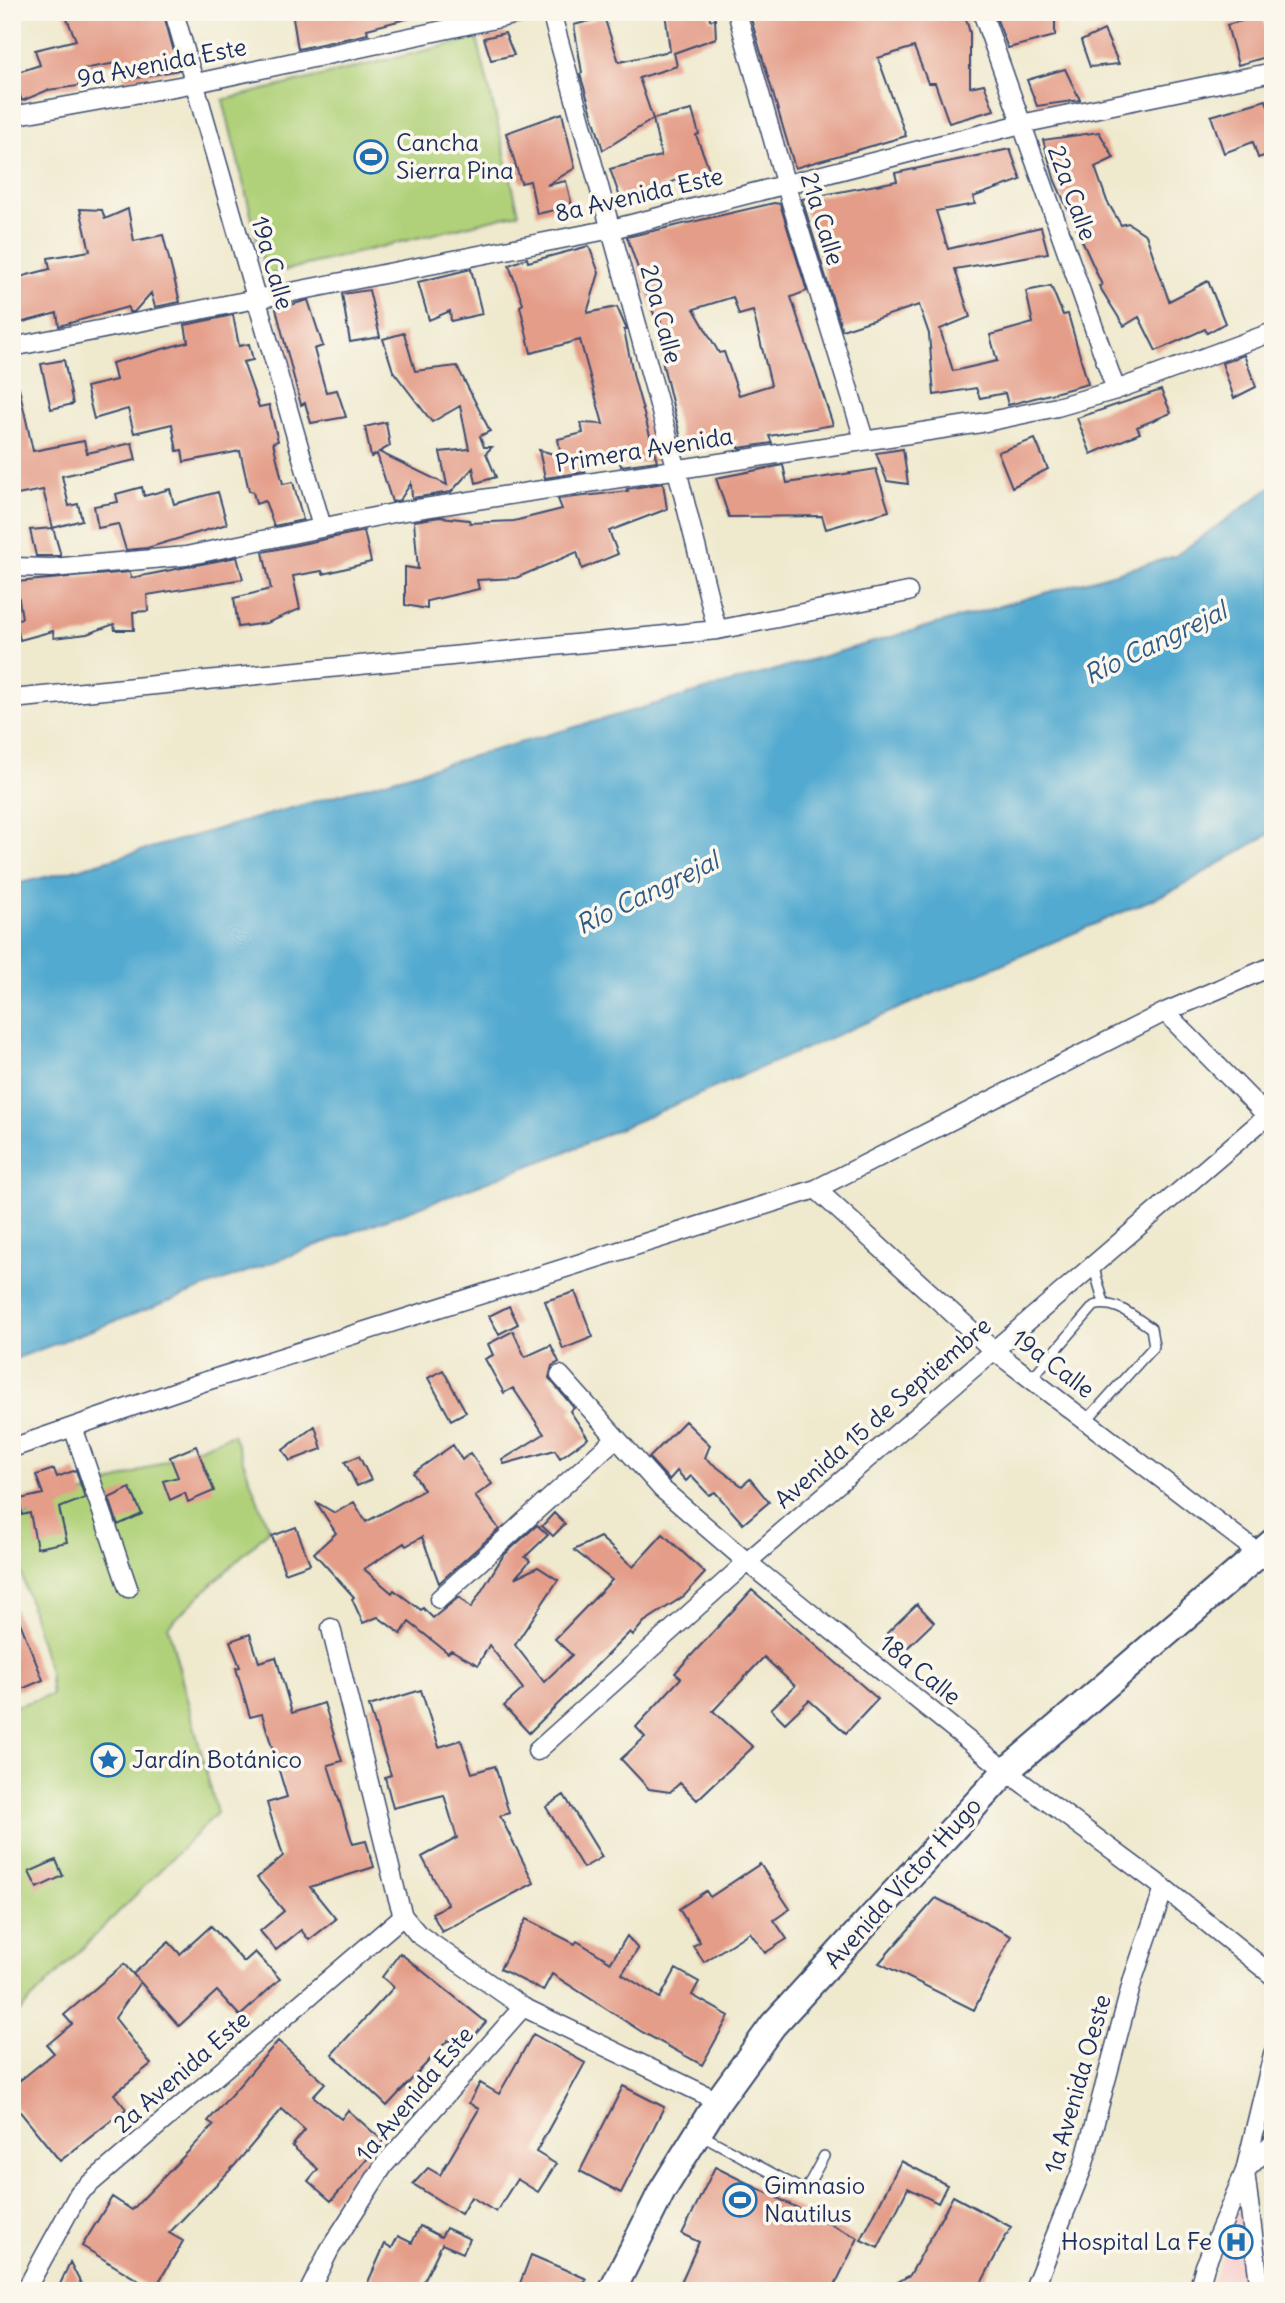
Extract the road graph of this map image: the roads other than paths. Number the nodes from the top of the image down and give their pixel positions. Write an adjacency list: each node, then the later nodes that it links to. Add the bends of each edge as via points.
1 (174, 12): 7 (street, 19a Calle)
2 (527, 12): 7 (street, 9a Avenida Este)
3 (551, 12): 11 (street, 20a Calle)
4 (737, 12): 10 (street, 21a Calle)
5 (982, 12): 9 (street, 22a Calle)
6 (1273, 72): 9 (street, 8a Avenida Este)
7 (196, 83): 8 (street, 9a Avenida Este); 12 (street, 19a Calle)
8 (12, 116)
9 (1021, 124): 10 (street, 8a Avenida Este); 15 (street, 22a Calle)
10 (786, 186): 11 (street, 8a Avenida Este); 16 (street, 21a Calle)
11 (612, 229): 12 (street, 8a Avenida Este); 17 (street, 20a Calle)
12 (256, 298): 14 (street, 8a Avenida Este); 18 (street, 19a Calle)
13 (1273, 332): 15 (street, Primera Avenida)
14 (12, 347)
15 (1116, 390): 16 (street, Primera Avenida, via 981,423)
16 (864, 439): 17 (street, Primera Avenida)
17 (677, 470): 18 (street, Primera Avenida); 21 (street, 20a Calle)
18 (322, 527): 19 (street, Primera Avenida, via 186,556 52,568)
19 (12, 567)
20 (908, 592): 21 (street)
21 (717, 630): 22 (street)
22 (12, 699)
23 (1273, 966): 24 (street)
24 (1165, 1012): 25 (street); 26 (street)
25 (1270, 1120): 27 (street, Avenida 15 de Septiembre)
26 (816, 1189): 29 (street, 19a Calle); 33 (street)
27 (1093, 1265): 28 (lane); 29 (street, Avenida 15 de Septiembre)
28 (1104, 1303): 31 (lane, via 1094,1306); 32 (lane, via 1151,1328 1154,1346)
29 (993, 1350): 31 (street, 19a Calle); 37 (street, Avenida 15 de Septiembre)
30 (559, 1375): 34 (street, 18a Calle)
31 (1031, 1379): 32 (street, 19a Calle)
32 (1086, 1421): 36 (street, 19a Calle)
33 (73, 1427): 35 (street); 38 (street)
34 (617, 1438): 37 (street, 18a Calle, via 662,1489); 39 (street)
35 (12, 1448)
36 (1269, 1553): 42 (street, Avenida Víctor Hugo)
37 (747, 1562): 41 (street, Avenida 15 de Septiembre); 42 (street, 18a Calle)
38 (128, 1588)
39 (439, 1600)
40 (331, 1628): 44 (street)
41 (537, 1751)
42 (1006, 1771): 43 (street, 18a Calle); 48 (street, Avenida Víctor Hugo, via 773,2025)
43 (1164, 1888): 45 (street, 18a Calle); 56 (street, 1a Avenida Oeste, via 1133,1979 1083,2167)
44 (403, 1916): 46 (street, via 418,1934); 53 (street, 2a Avenida Este, via 79,2193)
45 (1273, 1976)
46 (523, 2007): 48 (street); 54 (street, 1a Avenida Este, via 384,2165)
47 (1273, 2054): 52 (street)
48 (718, 2101): 49 (street, Avenida Víctor Hugo)
49 (700, 2134): 51 (lane, via 806,2191); 55 (street, Avenida Víctor Hugo, via 662,2191)
50 (1273, 2143): 52 (street)
51 (824, 2156)
52 (1245, 2171): 57 (street); 58 (street)
53 (25, 2291)
54 (309, 2291)
55 (612, 2291)
56 (1033, 2291)
57 (1198, 2291)
58 (1260, 2291)

